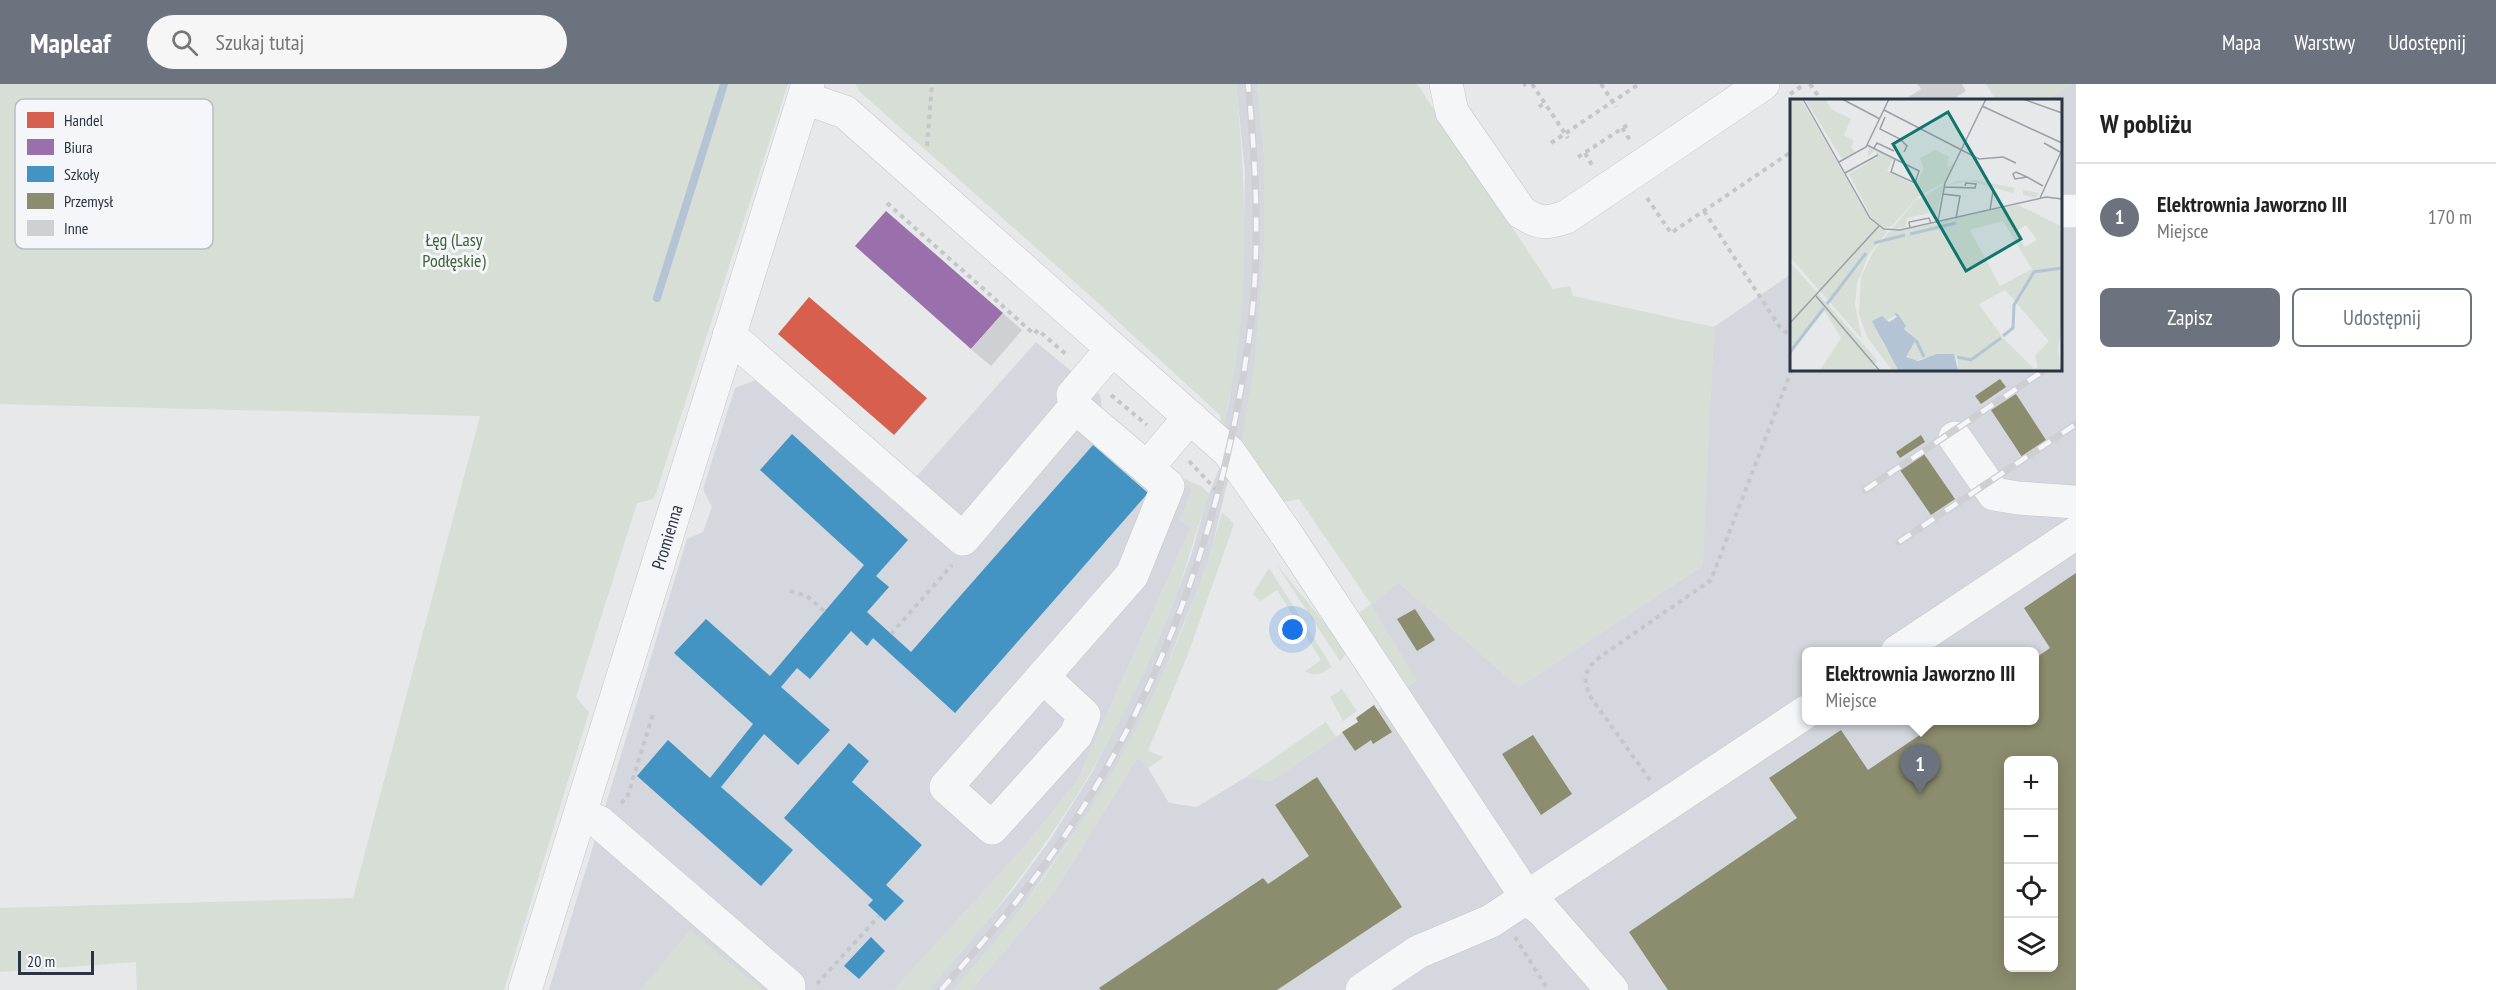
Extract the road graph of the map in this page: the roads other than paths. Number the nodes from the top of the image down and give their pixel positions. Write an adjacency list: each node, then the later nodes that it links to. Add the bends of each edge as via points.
1 (1446, 84): 2 (street, via 1452,112 1521,212 1536,222 1566,217)
2 (1763, 84)
3 (806, 91): 4 (street, Promienna); 5 (street, via 844,112)
4 (729, 335): 6 (street, via 963,539); 15 (street, Promienna)
5 (1112, 349): 6 (street, via 1073,395); 7 (street)
6 (1075, 407): 9 (street)
7 (1190, 417): 9 (street); 16 (street, via 1229,452)
8 (1955, 438): 10 (street, via 1994,494)
9 (1147, 468): 13 (street, via 1168,486 1132,575)
10 (2076, 501)
11 (2076, 533): 12 (street)
12 (1903, 647)
13 (1042, 677)
14 (1802, 715): 16 (street)
15 (580, 815): 17 (street, via 599,822); 18 (street, Promienna)
16 (1527, 898): 19 (street, via 1491,921 1418,952); 20 (street)
17 (800, 988)
18 (525, 990)
19 (1362, 990)
20 (1612, 990)

